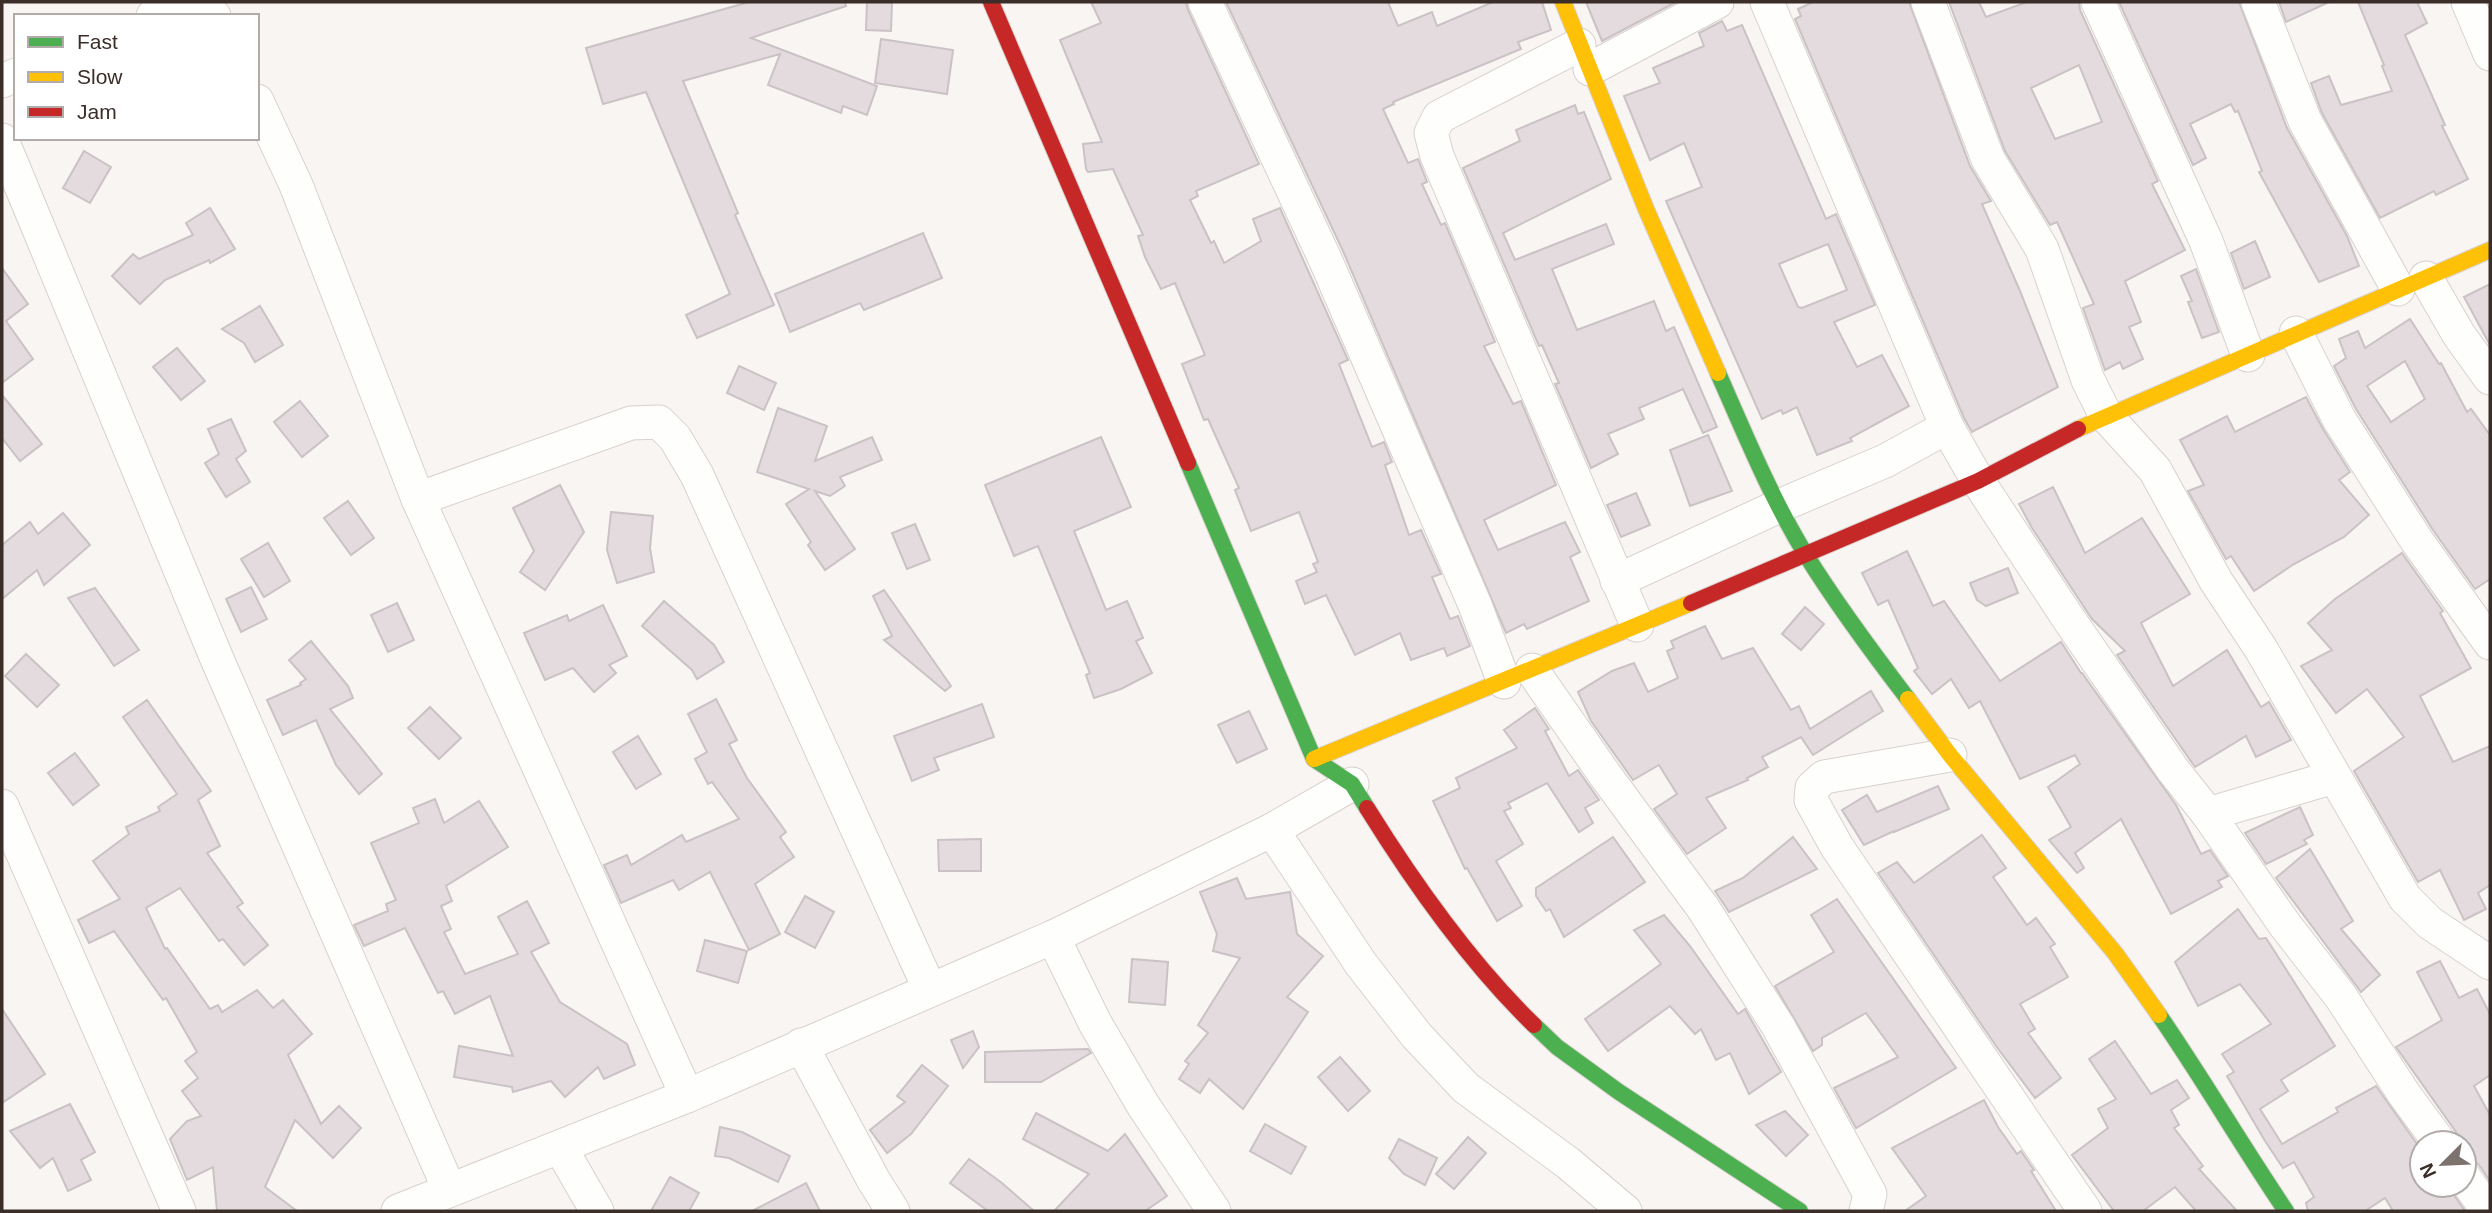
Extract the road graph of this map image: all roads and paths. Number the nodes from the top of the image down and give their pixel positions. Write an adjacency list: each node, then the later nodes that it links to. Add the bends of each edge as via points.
1 (990, 2): 32 (street)
2 (1205, 2): 30 (street, via 1325,259 1475,605)
3 (1563, 2): 13 (street)
4 (1717, 2): 13 (street)
5 (1767, 2): 22 (street)
6 (1928, 2): 21 (street, via 1987,159 2042,249 2088,380)
7 (2098, 2): 19 (street, via 2206,241)
8 (2258, 2): 17 (street, via 2305,121)
9 (2469, 2): 12 (street)
10 (159, 14): 11 (street, via 183,6 206,8)
11 (212, 14)
12 (2490, 54)
13 (1585, 57): 25 (street, via 1646,209); 27 (street, via 1439,117 1432,133 1437,156)
14 (259, 105): 24 (street, via 296,185)
15 (2, 140): 45 (street, via 217,659)
16 (2490, 250): 17 (street)
17 (2412, 284): 18 (street); 20 (street, via 2459,335)
18 (2296, 333): 19 (street); 29 (street, via 2339,419 2417,541)
19 (2248, 355): 21 (street)
20 (2490, 378)
21 (2106, 416): 23 (street); 33 (street, via 2155,470 2216,582 2261,649)
22 (1947, 427): 23 (street); 25 (street, via 1885,461)
23 (1978, 481): 26 (street); 36 (street, via 2068,618)
24 (418, 499): 40 (street, via 631,423 659,422 675,438 697,475); 42 (street)
25 (1779, 506): 26 (street); 27 (street)
26 (1805, 552): 28 (street); 31 (street, via 1845,615)
27 (1617, 582): 28 (street)
28 (1637, 625): 30 (street)
29 (2490, 643)
30 (1518, 676): 32 (street); 46 (street, via 1703,908 1778,1026)
31 (1950, 755): 54 (street, via 1824,777 1812,788 1811,800 1837,847); 55 (street, via 2115,953 2200,1074)
32 (1314, 759): 34 (street)
33 (2334, 777): 36 (street); 39 (street, via 2405,898 2430,923)
34 (1352, 784): 37 (street); 53 (street, via 1395,853 1454,932 1507,999 1557,1047)
35 (2, 806): 47 (street)
36 (2208, 814): 43 (street)
37 (1272, 830): 38 (street); 52 (street, via 1361,964 1417,1036 1466,1088)
38 (1053, 937): 40 (street); 51 (street, via 1136,1093)
39 (2490, 963)
40 (930, 990): 41 (street)
41 (801, 1045): 42 (street); 50 (street)
42 (687, 1096): 44 (street)
43 (2430, 1129)
44 (560, 1147): 45 (street); 49 (street)
45 (449, 1189): 48 (street)
46 (1875, 1205)
47 (179, 1211)
48 (398, 1211)
49 (597, 1211)
50 (893, 1211)
51 (1214, 1211)
52 (1625, 1211)
53 (1800, 1211)
54 (2085, 1211)
55 (2286, 1211)

